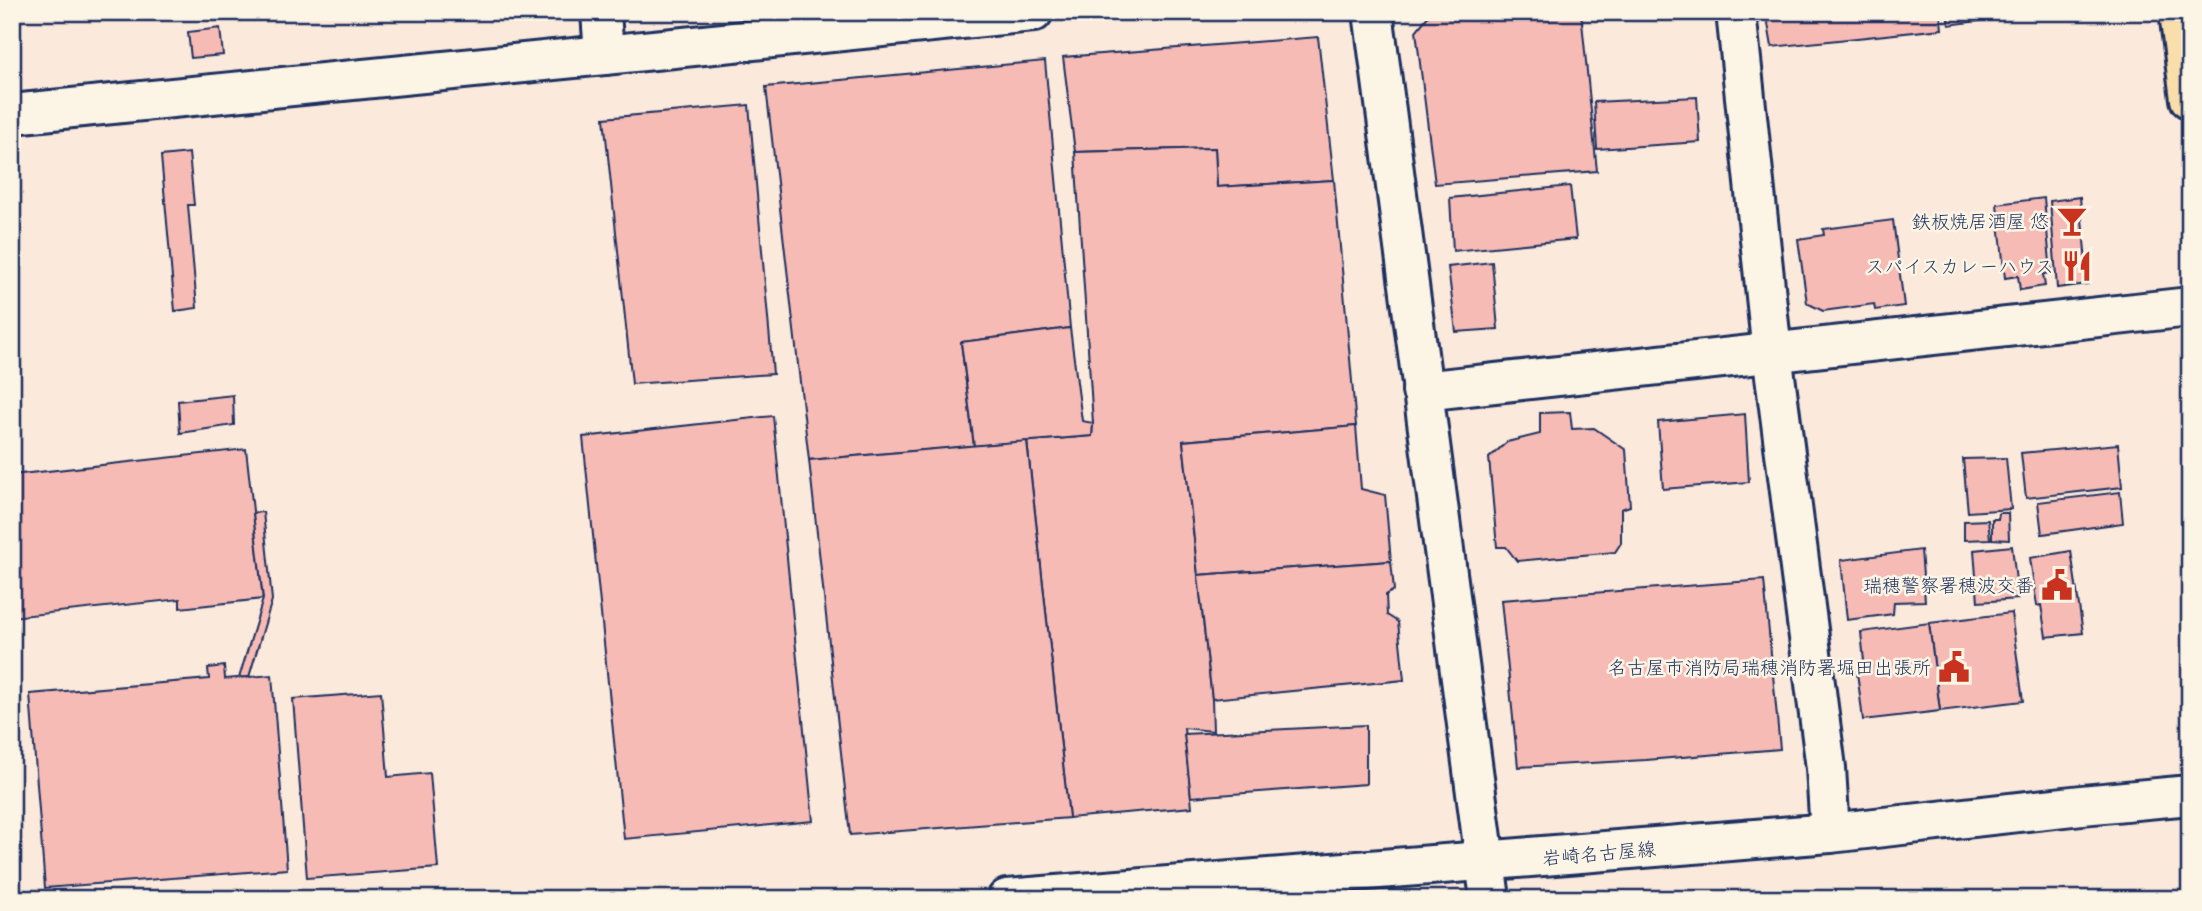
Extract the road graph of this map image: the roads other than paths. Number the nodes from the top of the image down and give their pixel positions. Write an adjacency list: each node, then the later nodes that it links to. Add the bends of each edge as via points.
1 (601, 12): 6 (street)
2 (1033, 12): 6 (street)
3 (1373, 12): 11 (street)
4 (1736, 12): 10 (street)
5 (2179, 12): 7 (main road)
6 (604, 55): 8 (street)
7 (2190, 99)
8 (12, 114)
9 (2190, 307): 10 (street)
10 (1772, 353): 11 (street); 13 (street, via 1826,768)
11 (1422, 391): 14 (street)
12 (2190, 795): 13 (street, 岩崎名古屋線)
13 (1830, 833): 14 (street, 岩崎名古屋線)
14 (1487, 881): 15 (street, 岩崎名古屋線)
15 (1007, 899)

